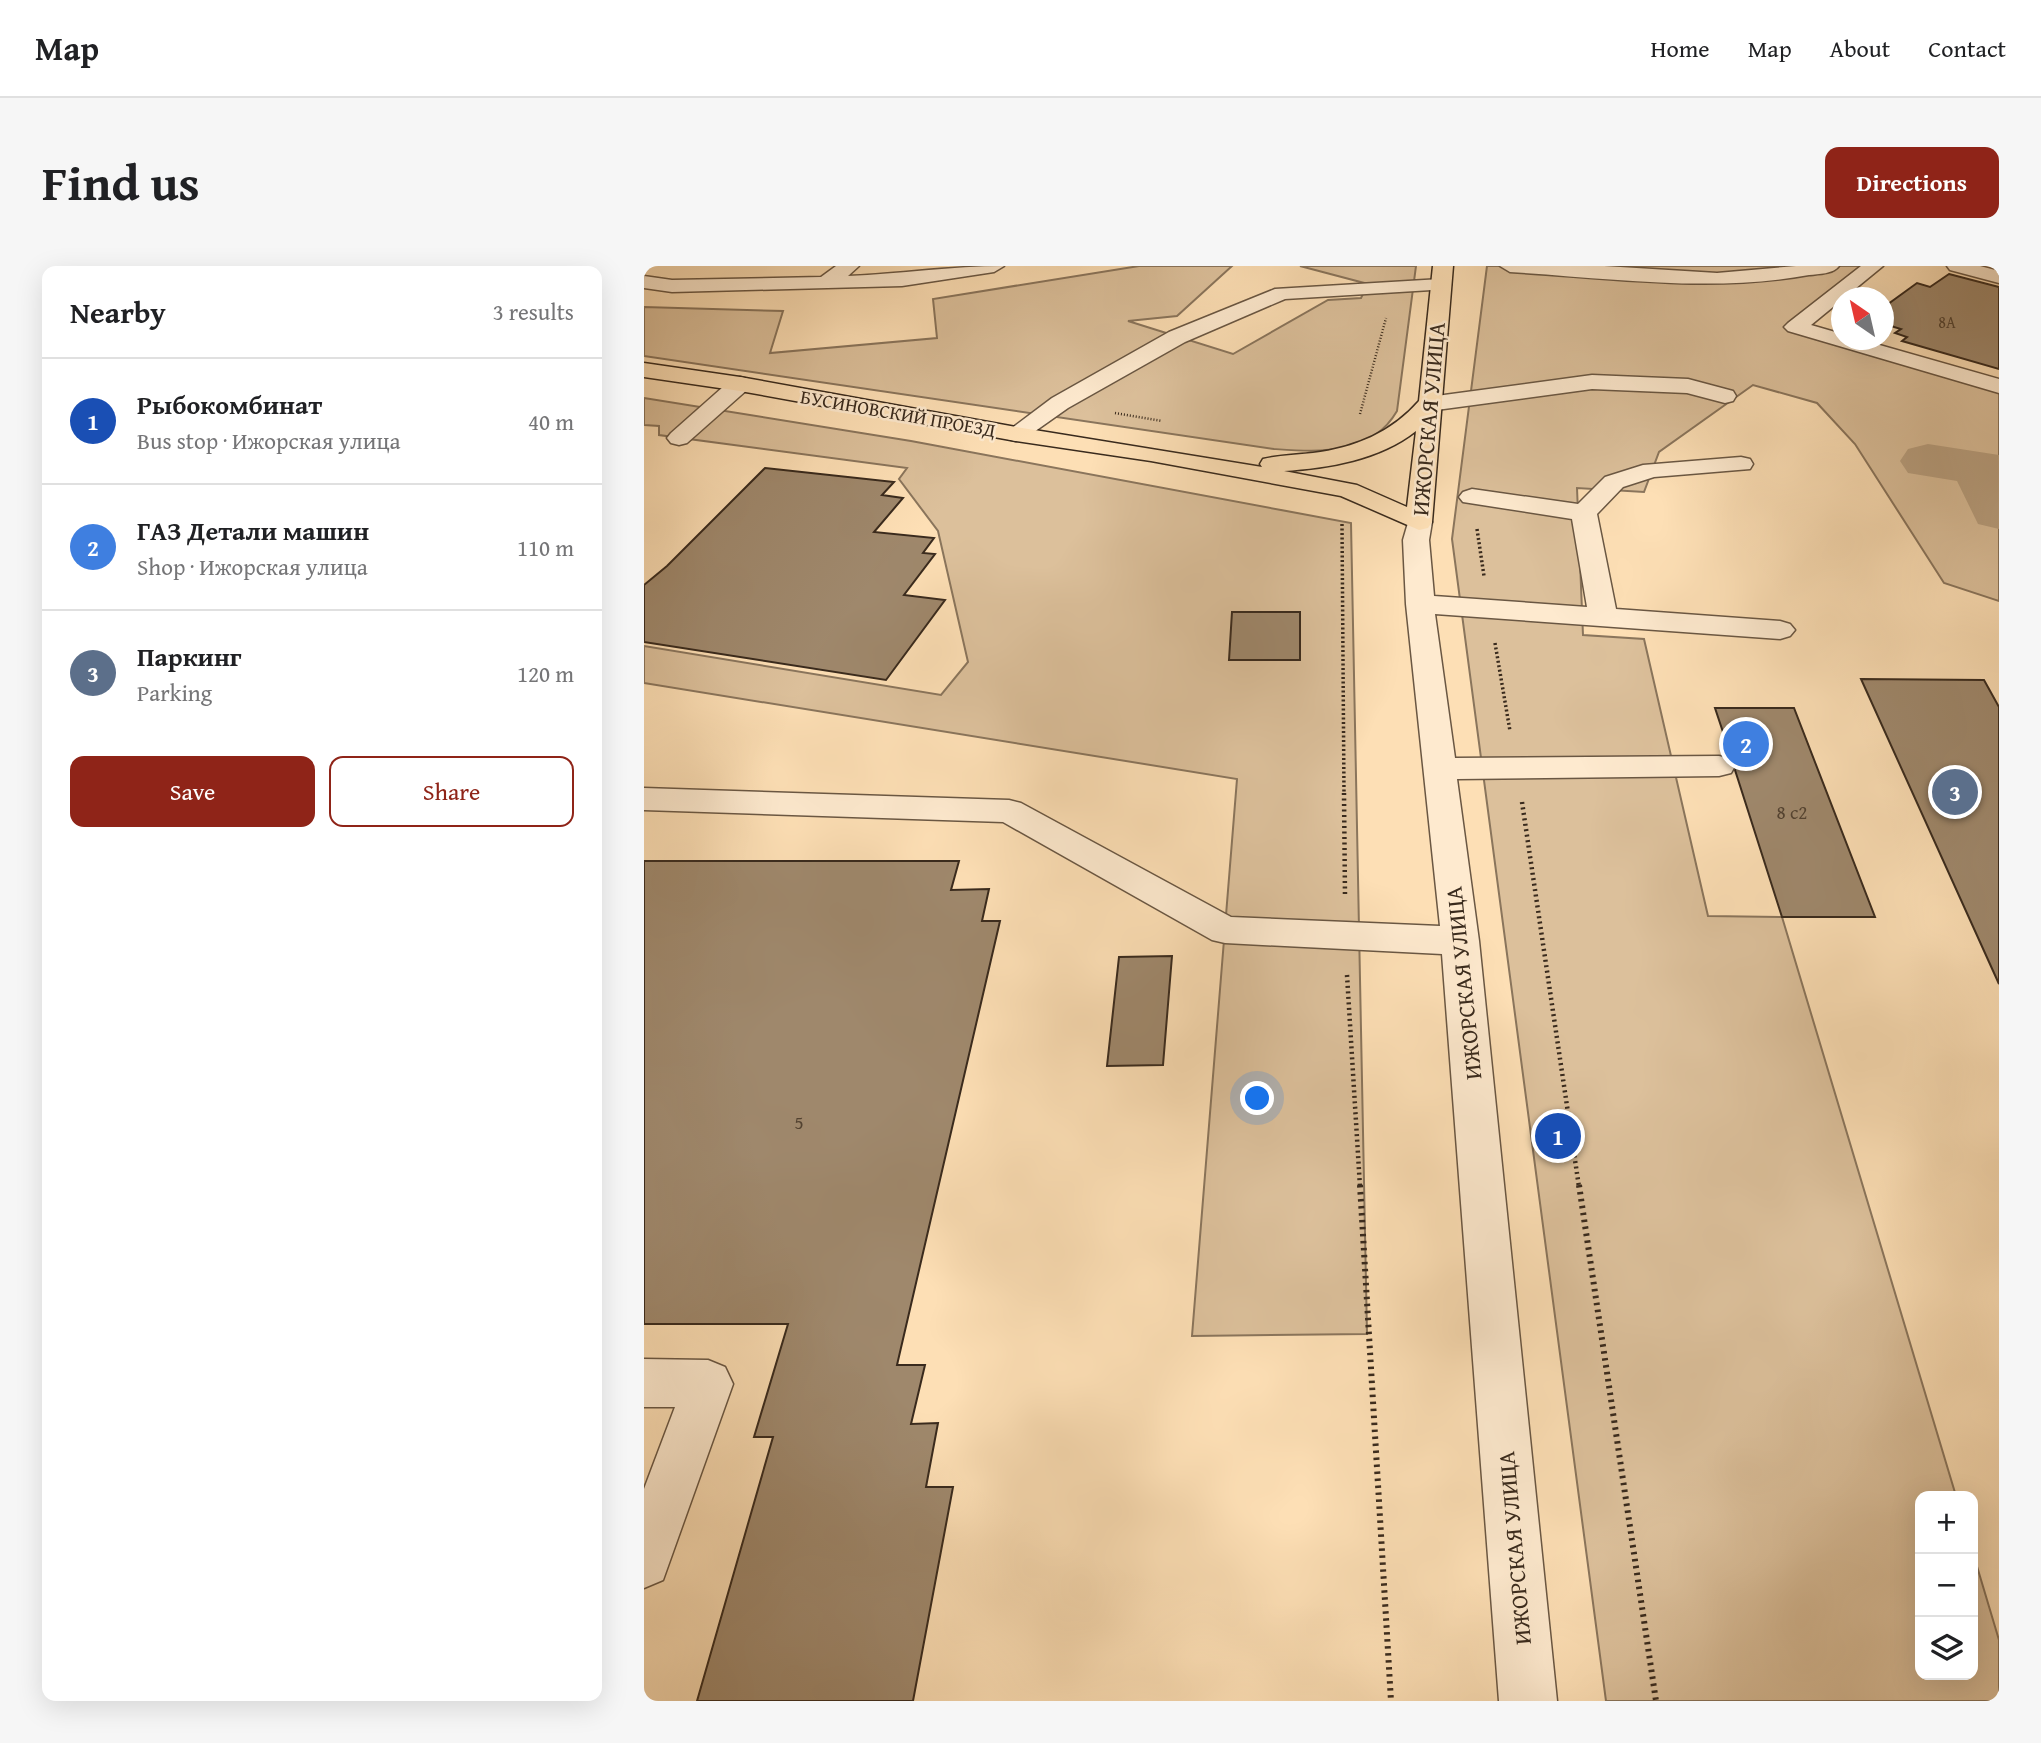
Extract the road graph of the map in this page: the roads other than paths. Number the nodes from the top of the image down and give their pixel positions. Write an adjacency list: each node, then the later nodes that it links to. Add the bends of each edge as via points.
1 (849, 266): 10 (street)
2 (994, 266): 10 (street, via 902,280)
3 (1510, 266): 4 (street, via 1717,279)
4 (1829, 266)
5 (1873, 266): 13 (street, via 1795,327)
6 (1957, 266): 8 (street)
7 (1442, 275): 15 (main road, ИЖОРСКАЯ УЛИЦА); 16 (street, via 1282,293 1177,337 1060,403)
8 (1999, 277)
9 (644, 282): 10 (street, via 672,286)
10 (826, 283)
11 (644, 370): 12 (main road, БУСИНОВСКИЙ ПРОЕЗД)
12 (740, 384): 16 (main road, БУСИНОВСКИЙ ПРОЕЗД); 17 (street)
13 (1999, 386)
14 (1725, 396): 15 (street, via 1688,386 1592,382)
15 (1429, 404): 18 (main road, via 1409,425 1381,442 1311,461 1263,464); 22 (main road, ИЖОРСКАЯ УЛИЦА)
16 (1016, 434): 18 (main road, БУСИНОВСКИЙ ПРОЕЗД)
17 (679, 438)
18 (1151, 454): 22 (main road, via 1348,490)
19 (1741, 464): 21 (street, via 1652,470 1614,482)
20 (1472, 497): 21 (street)
21 (1584, 513): 24 (street)
22 (1419, 522): 23 (street, ИЖОРСКАЯ УЛИЦА)
23 (1420, 604): 24 (street); 27 (street, ИЖОРСКАЯ УЛИЦА)
24 (1603, 619): 25 (street)
25 (1780, 630)
26 (1719, 766): 27 (street)
27 (1440, 769): 29 (street, ИЖОРСКАЯ УЛИЦА)
28 (644, 799): 29 (street, via 1009,811 1225,930)
29 (1460, 941): 32 (street, ИЖОРСКАЯ УЛИЦА)
30 (644, 1383): 31 (street, via 708,1384)
31 (644, 1560)
32 (1528, 1701)

